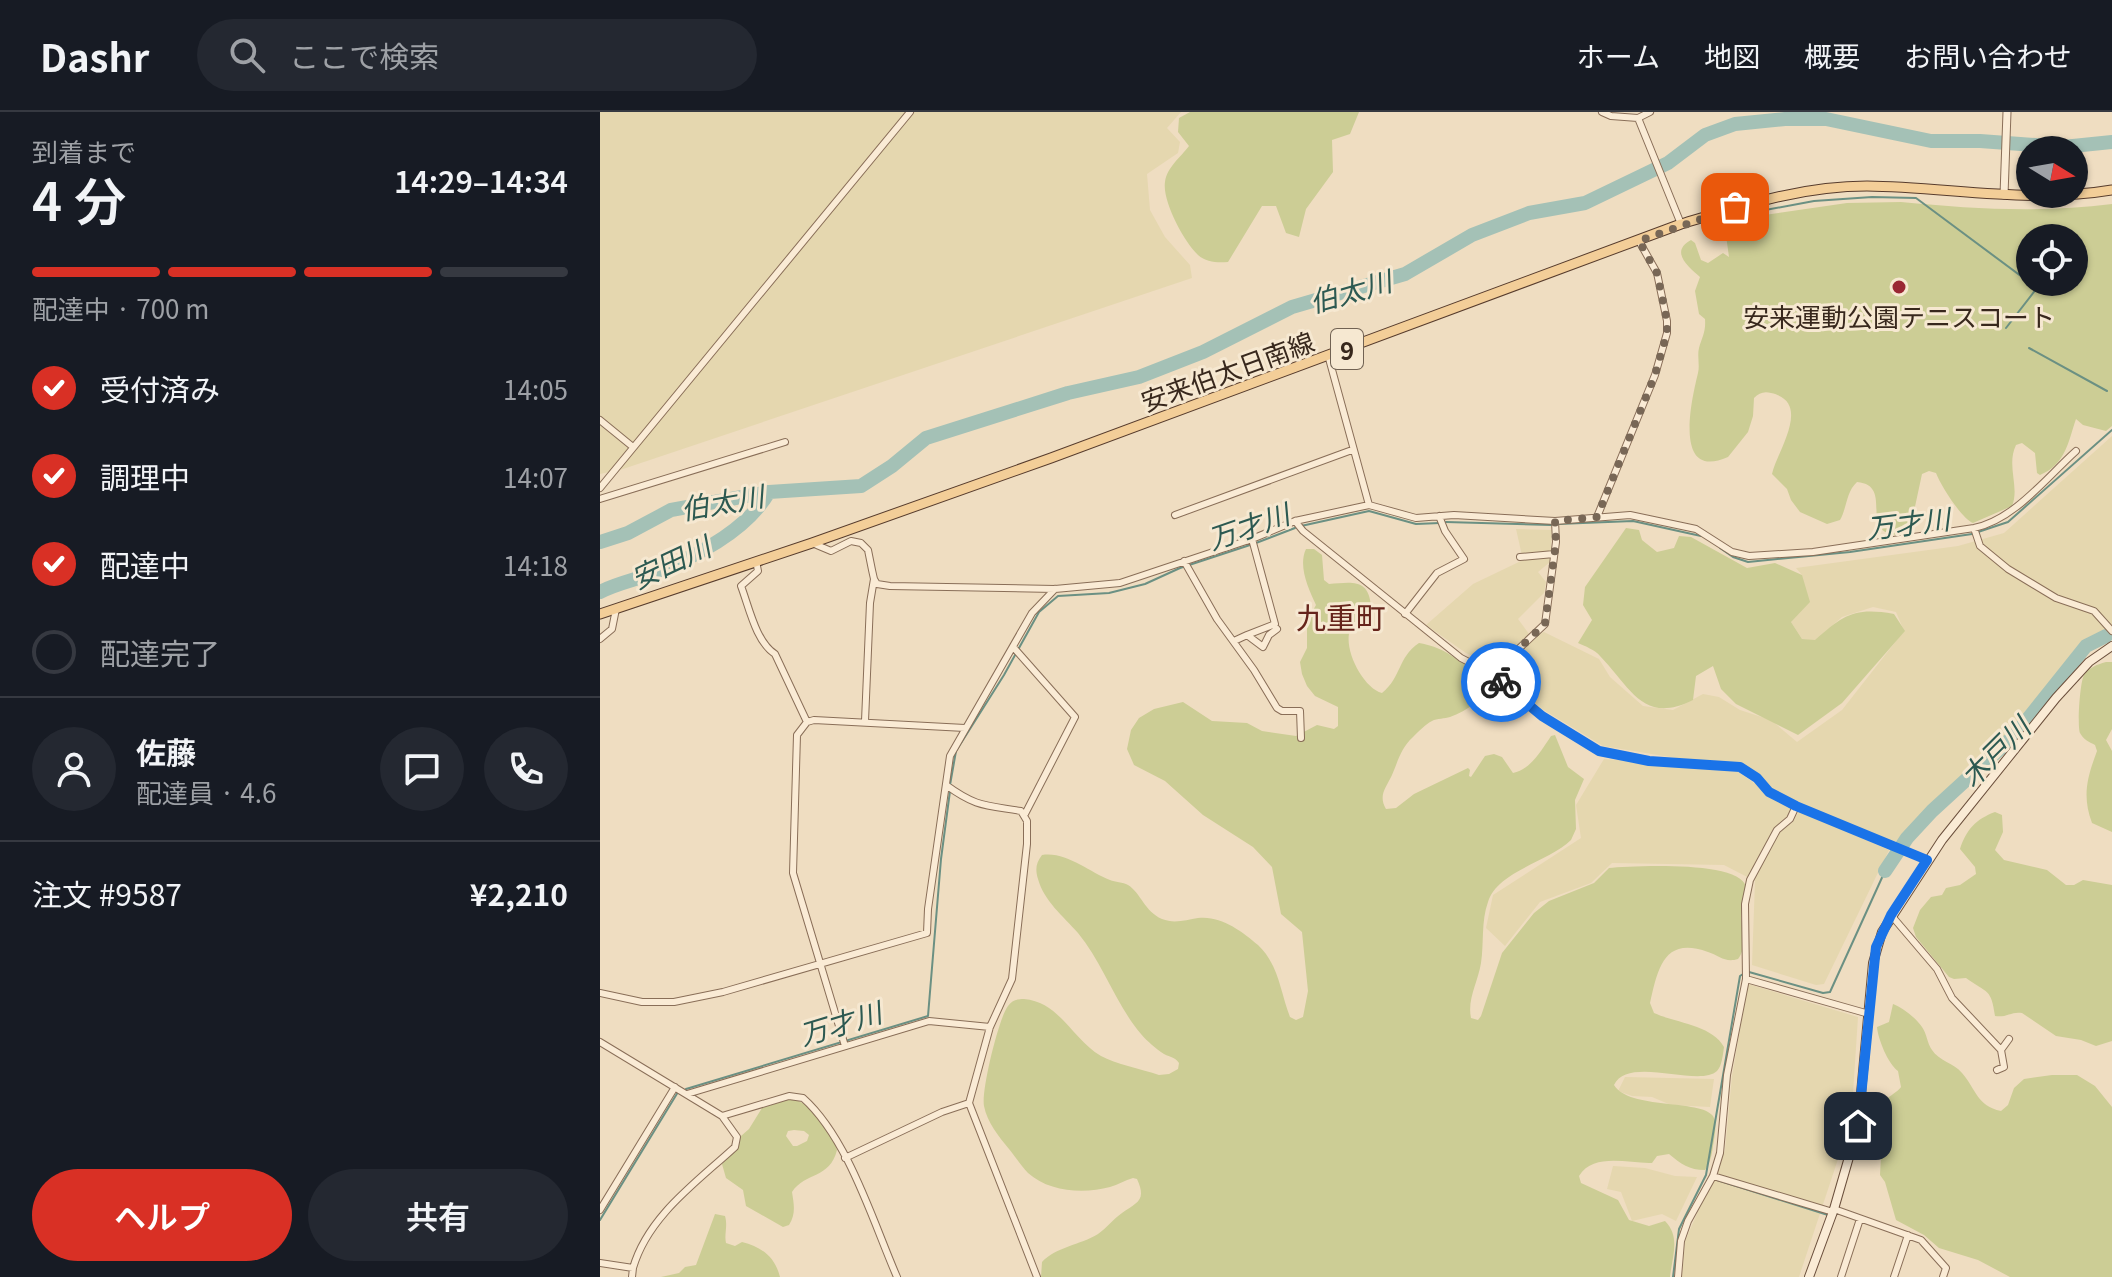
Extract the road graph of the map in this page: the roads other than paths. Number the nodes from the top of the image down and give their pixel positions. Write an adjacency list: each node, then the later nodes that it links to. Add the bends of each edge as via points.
1 (910, 112): 13 (street)
2 (1602, 112): 5 (street)
3 (1650, 112): 5 (street)
4 (2007, 112): 7 (street)
5 (1639, 120): 8 (street)
6 (2112, 190): 7 (main road, 安来伯太日南線 / 9)
7 (2004, 195): 8 (main road, 安来伯太日南線 / 9, via 1837,187 1776,196)
8 (1681, 224): 9 (main road, 安来伯太日南線 / 9)
9 (1639, 241): 10 (main road, 安来伯太日南線 / 9); 22 (street, via 1657,273 1667,333)
10 (1328, 355): 14 (street); 27 (main road, 安来伯太日南線 / 9)
11 (600, 420): 13 (street)
12 (785, 442): 19 (street)
13 (633, 447): 17 (street)
14 (1352, 450): 20 (street); 21 (street)
15 (2076, 451): 26 (street, via 2002,519)
16 (600, 479): 17 (street)
17 (609, 479): 18 (street)
18 (600, 488)
19 (600, 499)
20 (1369, 505): 23 (street); 25 (street)
21 (1175, 515)
22 (1597, 517): 24 (street); 26 (street, via 1630,515 1696,529 1732,552 1749,556)
23 (1441, 521): 24 (street); 37 (street, via 1464,559 1437,573)
24 (1555, 521): 29 (street)
25 (1297, 525): 28 (street); 37 (street)
26 (1974, 528): 39 (street, via 1980,546 2008,569 2056,598 2094,611)
27 (812, 543): 31 (main road, 安来伯太日南線 / 9); 33 (street, via 831,551 851,541 861,543 868,550)
28 (1254, 543): 32 (street); 40 (street, via 1275,624)
29 (1554, 554): 30 (street); 47 (street, via 1545,624)
30 (1520, 557)
31 (756, 561): 35 (main road, 安来伯太日南線 / 9); 49 (street, via 758,571 741,586)
32 (1186, 564): 34 (street, via 1120,583); 42 (street)
33 (874, 579): 34 (street, via 890,586); 48 (street)
34 (1055, 589): 44 (street, via 1032,613)
35 (616, 608): 36 (main road, 安来伯太日南線 / 9); 41 (street, via 612,629)
36 (600, 614)
37 (1405, 614): 47 (street, via 1461,658)
38 (1277, 629): 40 (street, via 1263,647)
39 (2112, 631)
40 (1247, 635): 42 (street)
41 (600, 639)
42 (1234, 641): 51 (street, via 1277,708 1300,711)
43 (2112, 646): 45 (main road)
44 (1016, 650): 50 (street); 54 (street, via 1075,717)
45 (2102, 652): 46 (street); 55 (main road, via 2056,698)
46 (2112, 658)
47 (1492, 674): 53 (street, via 1542,716 1599,751 1649,761 1740,767)
48 (865, 721): 49 (street); 50 (street)
49 (807, 722): 57 (street, via 795,741 793,873)
50 (965, 728): 52 (street, via 950,756)
51 (1301, 738)
52 (949, 788): 54 (street, via 976,804); 57 (street, via 927,933)
53 (1796, 806): 55 (street); 58 (street, via 1750,880 1745,904)
54 (1025, 814): 61 (street, via 1027,844 1012,979)
55 (1927, 860): 56 (main road)
56 (1891, 915): 60 (main road, via 1876,947); 65 (street, via 1937,969 1952,998)
57 (820, 964): 59 (street, via 674,1002); 64 (street)
58 (1746, 979): 60 (street); 72 (street)
59 (600, 993)
60 (1869, 1014): 74 (main road, via 1858,1126)
61 (990, 1027): 64 (street, via 929,1021); 69 (street)
62 (2009, 1039): 65 (street)
63 (600, 1042): 67 (street)
64 (844, 1042): 68 (street)
65 (2001, 1050): 66 (street, via 2001,1069)
66 (2013, 1066)
67 (675, 1087): 68 (street); 73 (street)
68 (687, 1094): 70 (street)
69 (969, 1103): 71 (street); 82 (street)
70 (722, 1116): 71 (street, via 800,1096 827,1125); 78 (street, via 737,1137 735,1147 648,1233)
71 (845, 1158): 81 (street)
72 (1713, 1176): 74 (street); 83 (street, via 1681,1241)
73 (600, 1210)
74 (1833, 1211): 75 (street); 84 (main road)
75 (1860, 1219): 76 (street); 79 (street)
76 (1908, 1235): 85 (street); 86 (street, via 1921,1240 1946,1268)
77 (600, 1263): 78 (street)
78 (633, 1268): 80 (street)
79 (1843, 1276)
80 (632, 1277)
81 (897, 1277)
82 (1037, 1277)
83 (1678, 1277)
84 (1809, 1277)
85 (1894, 1277)
86 (1943, 1277)

